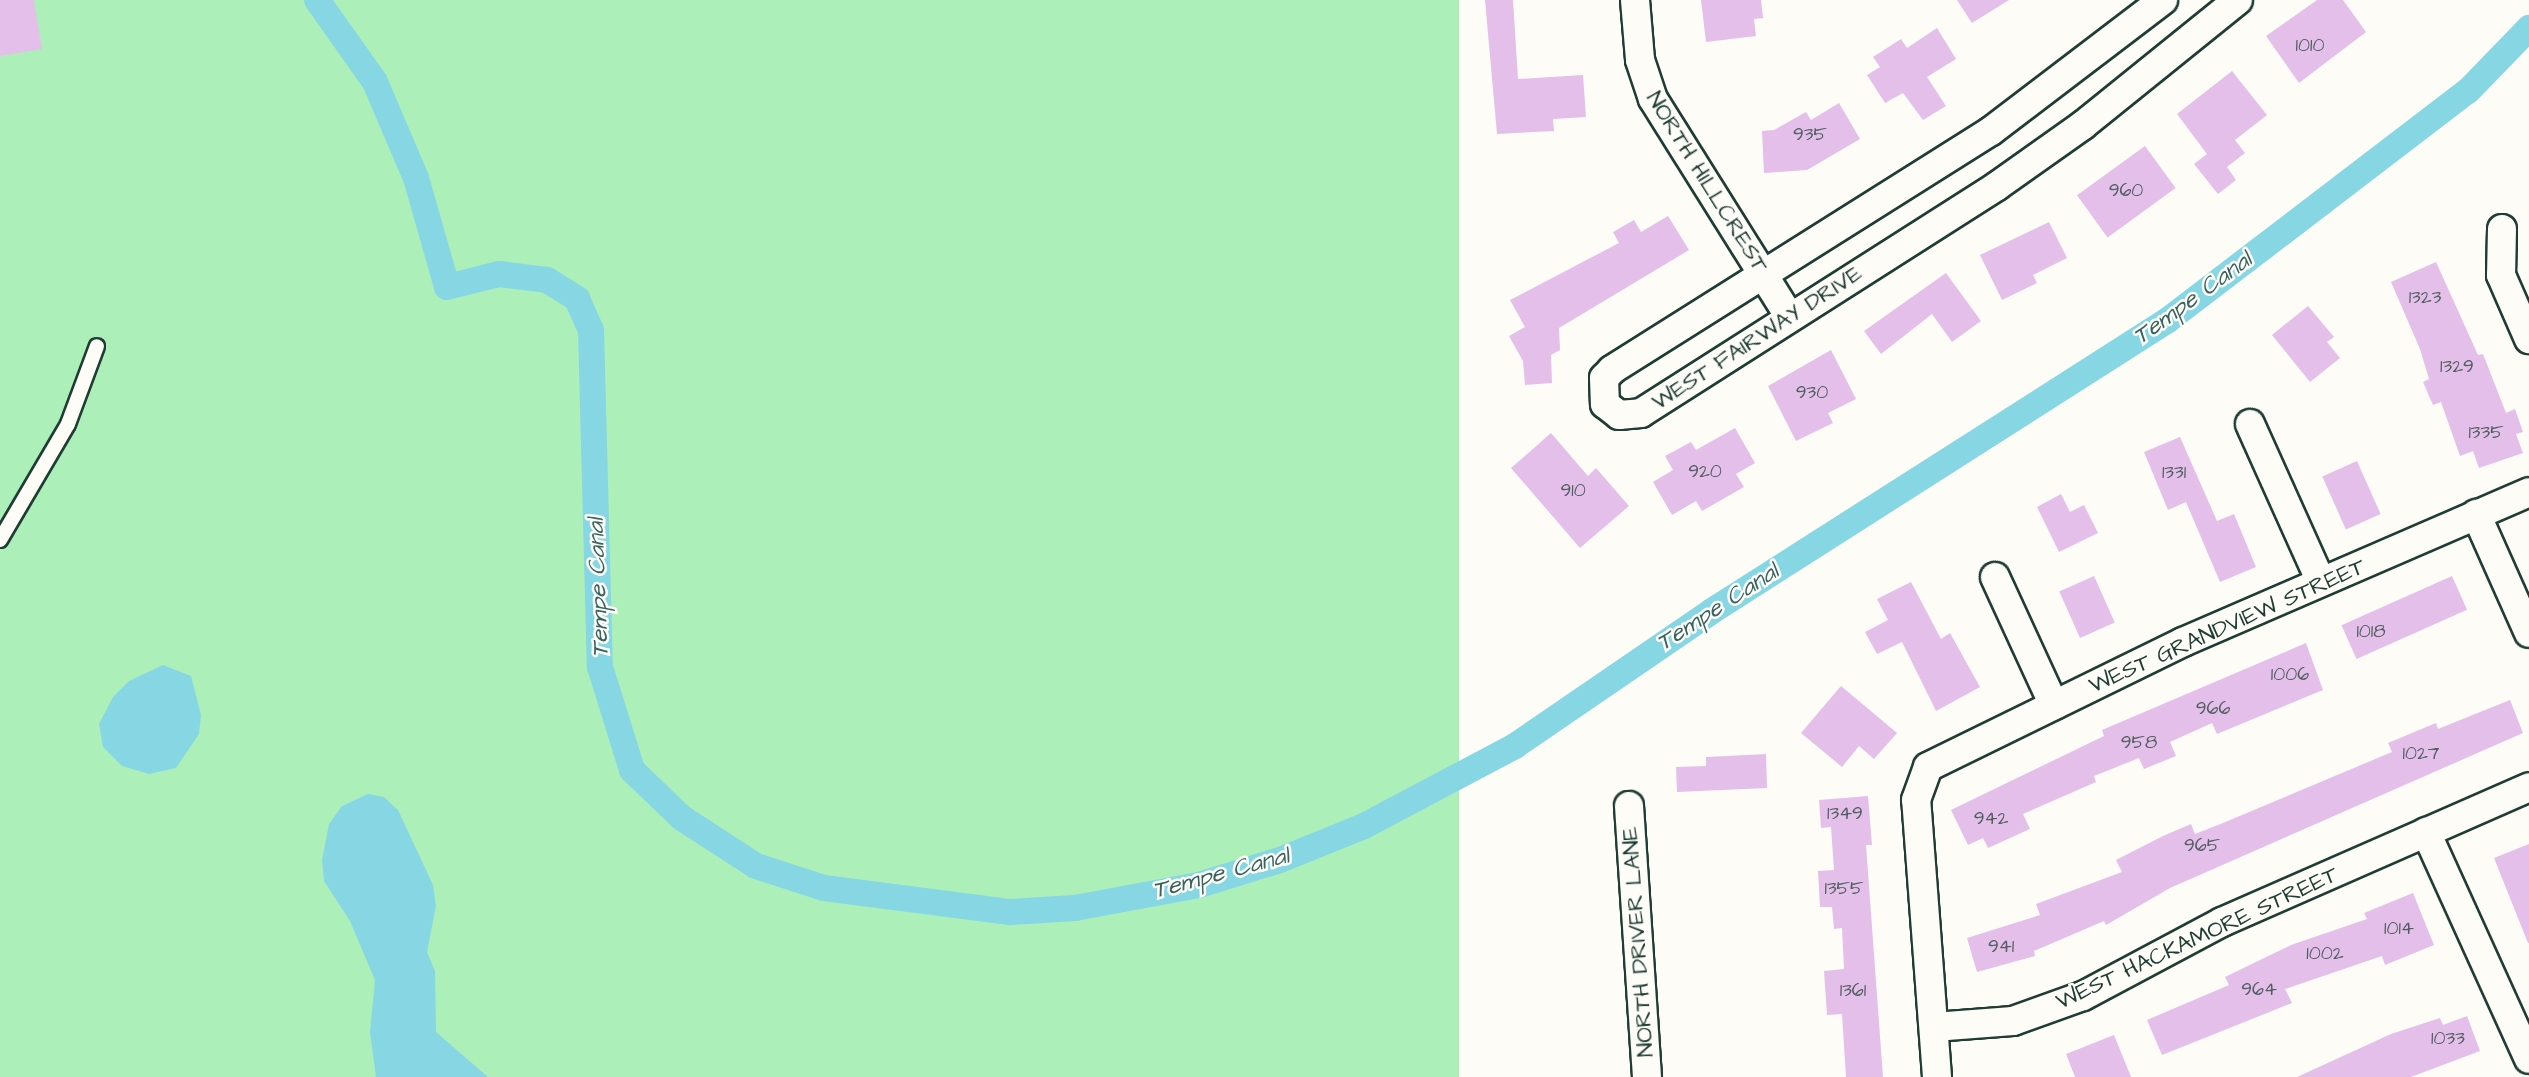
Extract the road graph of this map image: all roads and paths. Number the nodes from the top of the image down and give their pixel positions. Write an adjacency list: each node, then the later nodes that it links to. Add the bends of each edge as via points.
1 (1635, 0): 5 (street, NORTH HILLCREST, via 1640,60 1653,99)
2 (2163, 0): 5 (street, WEST FAIRWAY DRIVE, via 1991,131)
3 (2238, 0): 6 (street, WEST FAIRWAY DRIVE, via 2043,156)
4 (2502, 229): 7 (street, via 2501,275)
5 (1765, 277): 6 (street, NORTH HILLCREST); 6 (street, WEST FAIRWAY DRIVE, via 1612,370 1604,378 1605,404 1619,415 1642,413)
6 (1790, 317)
7 (2529, 339)
8 (97, 346): 12 (lane, via 62,436)
9 (2249, 424): 14 (street)
10 (2529, 492): 11 (street, WEST GRANDVIEW STREET)
11 (2476, 514): 14 (street, WEST GRANDVIEW STREET); 15 (street)
12 (0, 540)
13 (1995, 577): 16 (street)
14 (2321, 582): 16 (street, WEST GRANDVIEW STREET)
15 (2529, 633)
16 (2054, 705): 20 (street, WEST GRANDVIEW STREET, via 1928,767 1916,800)
17 (2529, 787): 19 (street, WEST HACKAMORE STREET)
18 (1629, 806): 22 (street, NORTH DRIVER LANE)
19 (2426, 832): 20 (street, WEST HACKAMORE STREET, via 2222,922 2083,996 2012,1021); 21 (street)
20 (1934, 1027): 23 (street)
21 (2529, 1059)
22 (1647, 1077)
23 (1937, 1077)

